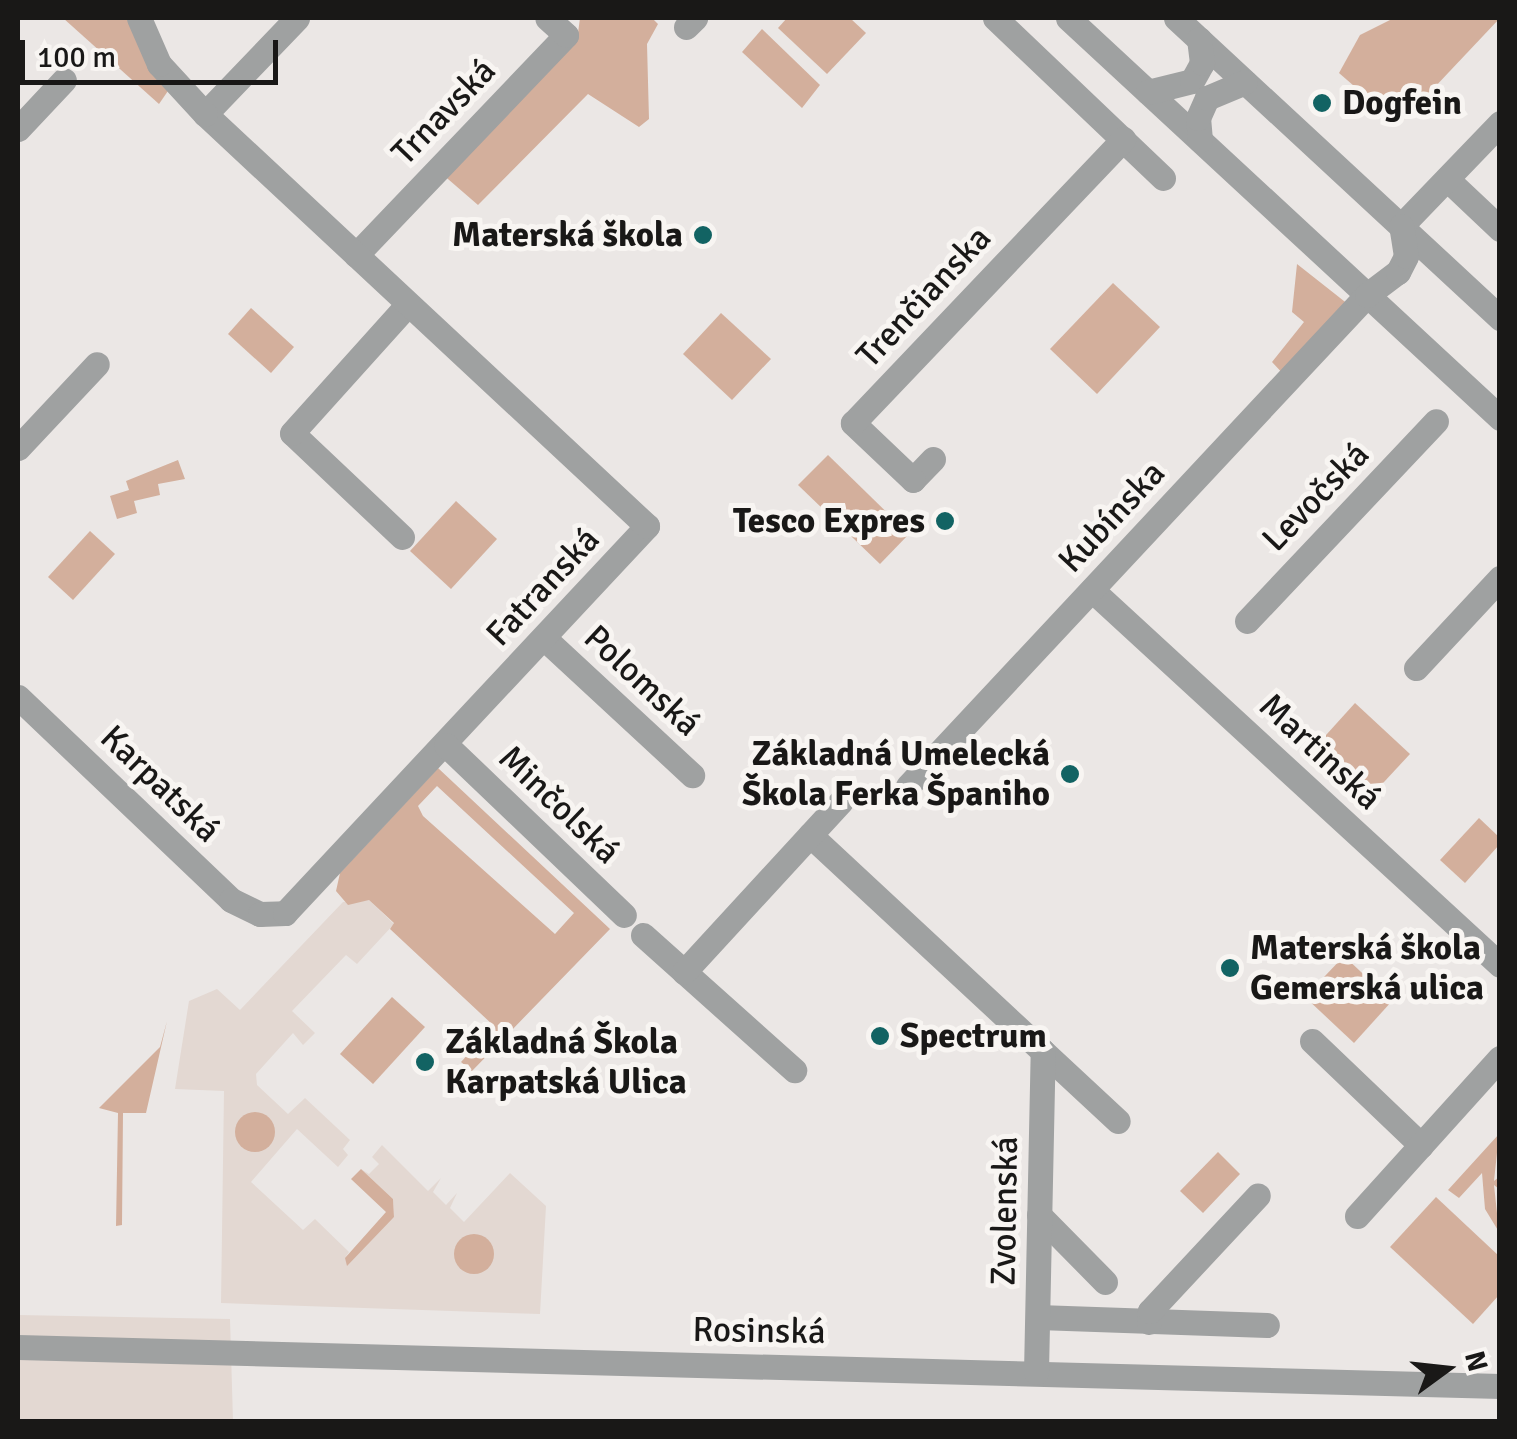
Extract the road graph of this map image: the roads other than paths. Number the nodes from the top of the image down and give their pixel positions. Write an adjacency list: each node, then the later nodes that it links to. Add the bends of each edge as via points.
1 (139, 18): 11 (street, Fatranská, via 159,64)
2 (297, 18): 11 (street)
3 (548, 18): 20 (street, Trnavská, via 566,35)
4 (1068, 18): 10 (street)
5 (1176, 18): 7 (street)
6 (1012, 23): 14 (street)
7 (1199, 39): 9 (street); 10 (street, via 1202,63 1192,81)
8 (64, 80): 13 (street)
9 (1245, 82): 15 (street, via 1207,98 1198,118); 18 (street)
10 (1148, 92): 15 (street)
11 (205, 114): 20 (street, Fatranská)
12 (1500, 123): 17 (street)
13 (18, 129)
14 (1123, 139): 16 (street); 28 (street, Trenčianska, via 853,424 913,480)
15 (1200, 140): 21 (street)
16 (1164, 178)
17 (1447, 179): 18 (street); 19 (street)
18 (1401, 226): 21 (street, Kubínska, via 1404,264); 23 (street)
19 (1500, 229)
20 (356, 256): 22 (street, Fatranská)
21 (1367, 295): 25 (street); 31 (street, Kubínska)
22 (408, 304): 29 (street, via 292,433); 33 (street, Fatranská, via 647,526)
23 (1500, 318)
24 (97, 364): 27 (street)
25 (1500, 418)
26 (1436, 421): 32 (street, Levočská)
27 (18, 448)
28 (933, 460)
29 (402, 538)
30 (1500, 578): 34 (street)
31 (1092, 590): 38 (street, Kubínska); 44 (street, Martinská)
32 (1246, 621)
33 (544, 638): 36 (street, Fatranská); 37 (street, Polomská)
34 (1416, 668)
35 (18, 698): 41 (street, Karpatská, via 232,900)
36 (446, 745): 41 (street, Fatranská, via 297,905); 42 (street, Minčolská)
37 (692, 775)
38 (908, 786)
39 (841, 801): 40 (street)
40 (810, 835): 45 (street); 47 (street)
41 (260, 914)
42 (624, 915)
43 (643, 935): 45 (street)
44 (1500, 965)
45 (684, 972): 49 (street)
46 (1312, 1042): 51 (street)
47 (1042, 1051): 50 (street); 53 (street, Zvolenská)
48 (1500, 1058): 51 (street)
49 (794, 1070)
50 (1118, 1121)
51 (1422, 1145): 54 (street)
52 (1258, 1195): 57 (street, via 1150,1310)
53 (1039, 1215): 55 (street); 56 (street, Zvolenská)
54 (1357, 1216)
55 (1105, 1282)
56 (1038, 1317): 57 (street); 60 (street, Zvolenská)
57 (1149, 1322): 58 (street)
58 (1267, 1324)
59 (18, 1346): 60 (street, Rosinská)
60 (1036, 1372): 61 (street, Rosinská)
61 (1500, 1386)

